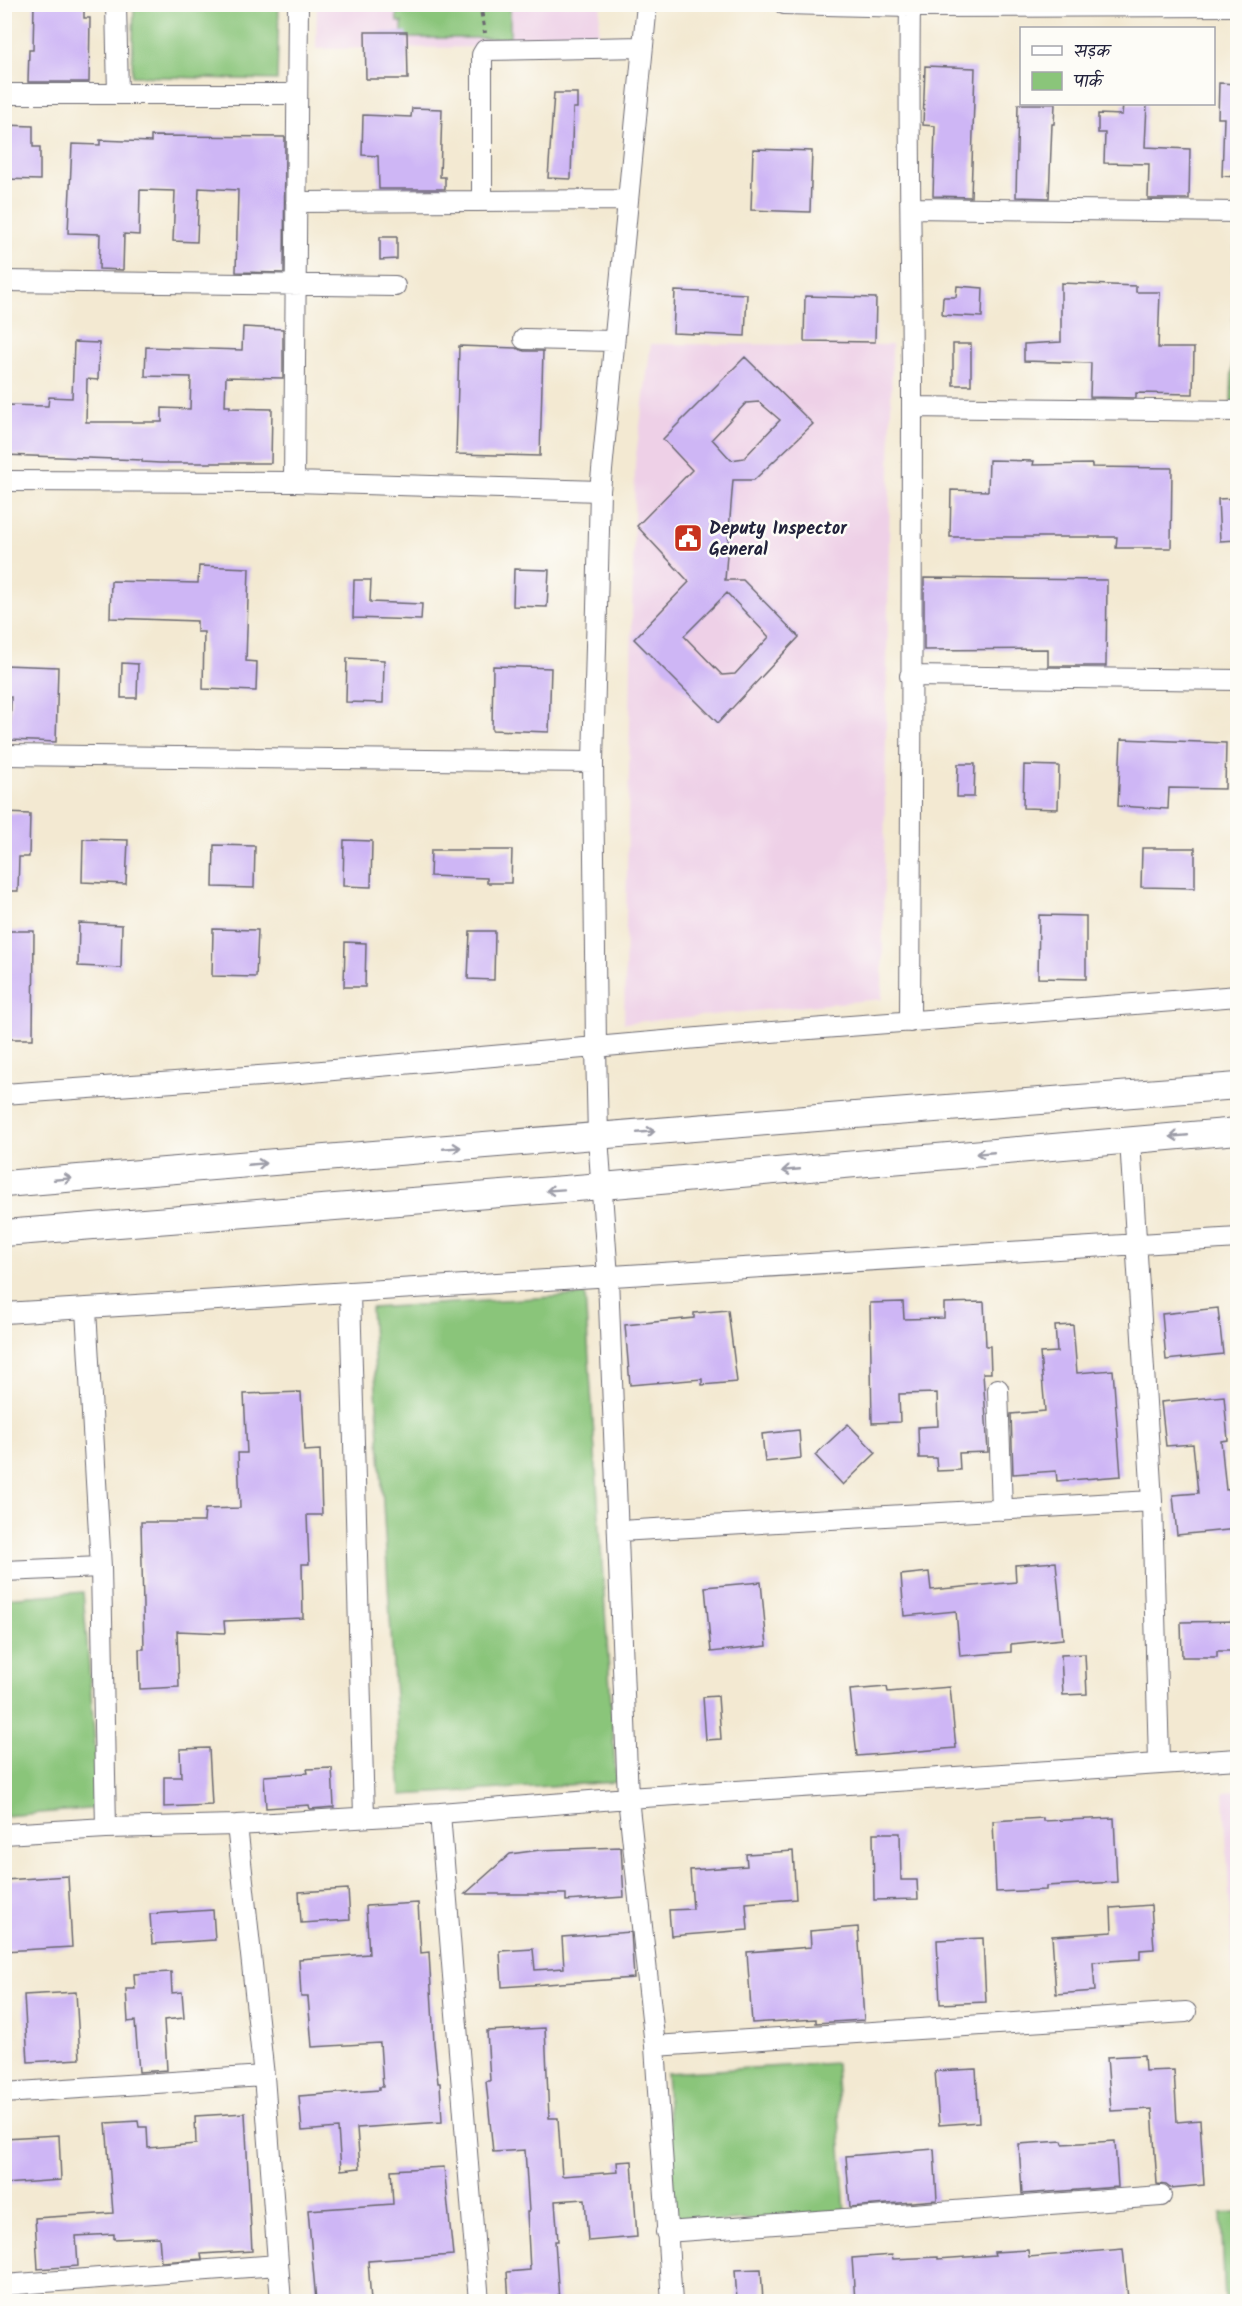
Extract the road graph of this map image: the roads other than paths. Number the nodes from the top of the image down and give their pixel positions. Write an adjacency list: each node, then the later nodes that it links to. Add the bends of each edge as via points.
1 (116, 4): 9 (street)
2 (298, 4): 10 (street)
3 (647, 4): 7 (street)
4 (784, 4): 5 (street)
5 (910, 6): 6 (street); 14 (street)
6 (1238, 6)
7 (643, 47): 11 (street); 13 (street, via 485,50)
8 (4, 94): 9 (street)
9 (118, 94): 10 (street)
10 (297, 94): 12 (street)
11 (628, 200): 13 (street); 20 (street)
12 (296, 201): 13 (street); 17 (street)
13 (482, 201)
14 (911, 208): 15 (street); 21 (street)
15 (1238, 212)
16 (4, 281): 17 (street)
17 (296, 283): 18 (street); 24 (street)
18 (395, 286)
19 (524, 339): 20 (street)
20 (614, 341): 25 (street)
21 (912, 407): 22 (street); 26 (street)
22 (1238, 411)
23 (4, 481): 24 (street)
24 (294, 482): 25 (street)
25 (600, 491): 29 (street)
26 (910, 676): 27 (street); 31 (street)
27 (1238, 680)
28 (4, 755): 29 (street)
29 (593, 762): 32 (street)
30 (1238, 996): 31 (street)
31 (910, 1022): 32 (street)
32 (596, 1047): 34 (street); 36 (street)
33 (1238, 1086): 36 (main road, one-way to 33)
34 (4, 1094)
35 (1238, 1131): 37 (main road, one-way to 37)
36 (598, 1137): 38 (main road, one-way to 36); 39 (street)
37 (1130, 1140): 39 (main road, one-way to 39); 42 (street)
38 (4, 1184)
39 (602, 1186): 40 (main road, one-way to 40); 43 (street)
40 (4, 1233)
41 (1238, 1238): 42 (street)
42 (1136, 1245): 43 (street); 48 (street)
43 (608, 1277): 44 (street); 50 (street)
44 (350, 1293): 45 (street); 57 (street)
45 (86, 1310): 46 (street); 51 (street)
46 (4, 1313)
47 (998, 1389): 49 (street)
48 (1152, 1501): 49 (street); 54 (street)
49 (1002, 1510): 50 (street)
50 (619, 1531): 55 (street)
51 (101, 1567): 52 (street); 59 (street)
52 (4, 1571)
53 (1238, 1759): 54 (street)
54 (1159, 1762): 55 (street)
55 (628, 1798): 56 (street); 62 (street)
56 (440, 1813): 57 (street); 70 (street)
57 (364, 1818): 58 (street)
58 (237, 1825): 59 (street); 63 (street)
59 (106, 1828): 60 (street)
60 (4, 1834)
61 (1186, 2012): 62 (street)
62 (655, 2046): 66 (street)
63 (264, 2076): 64 (street); 67 (street)
64 (4, 2093)
65 (1161, 2196): 66 (street)
66 (666, 2232): 71 (street)
67 (278, 2265): 68 (street); 69 (street)
68 (4, 2285)
69 (281, 2301)
70 (479, 2301)
71 (672, 2301)

